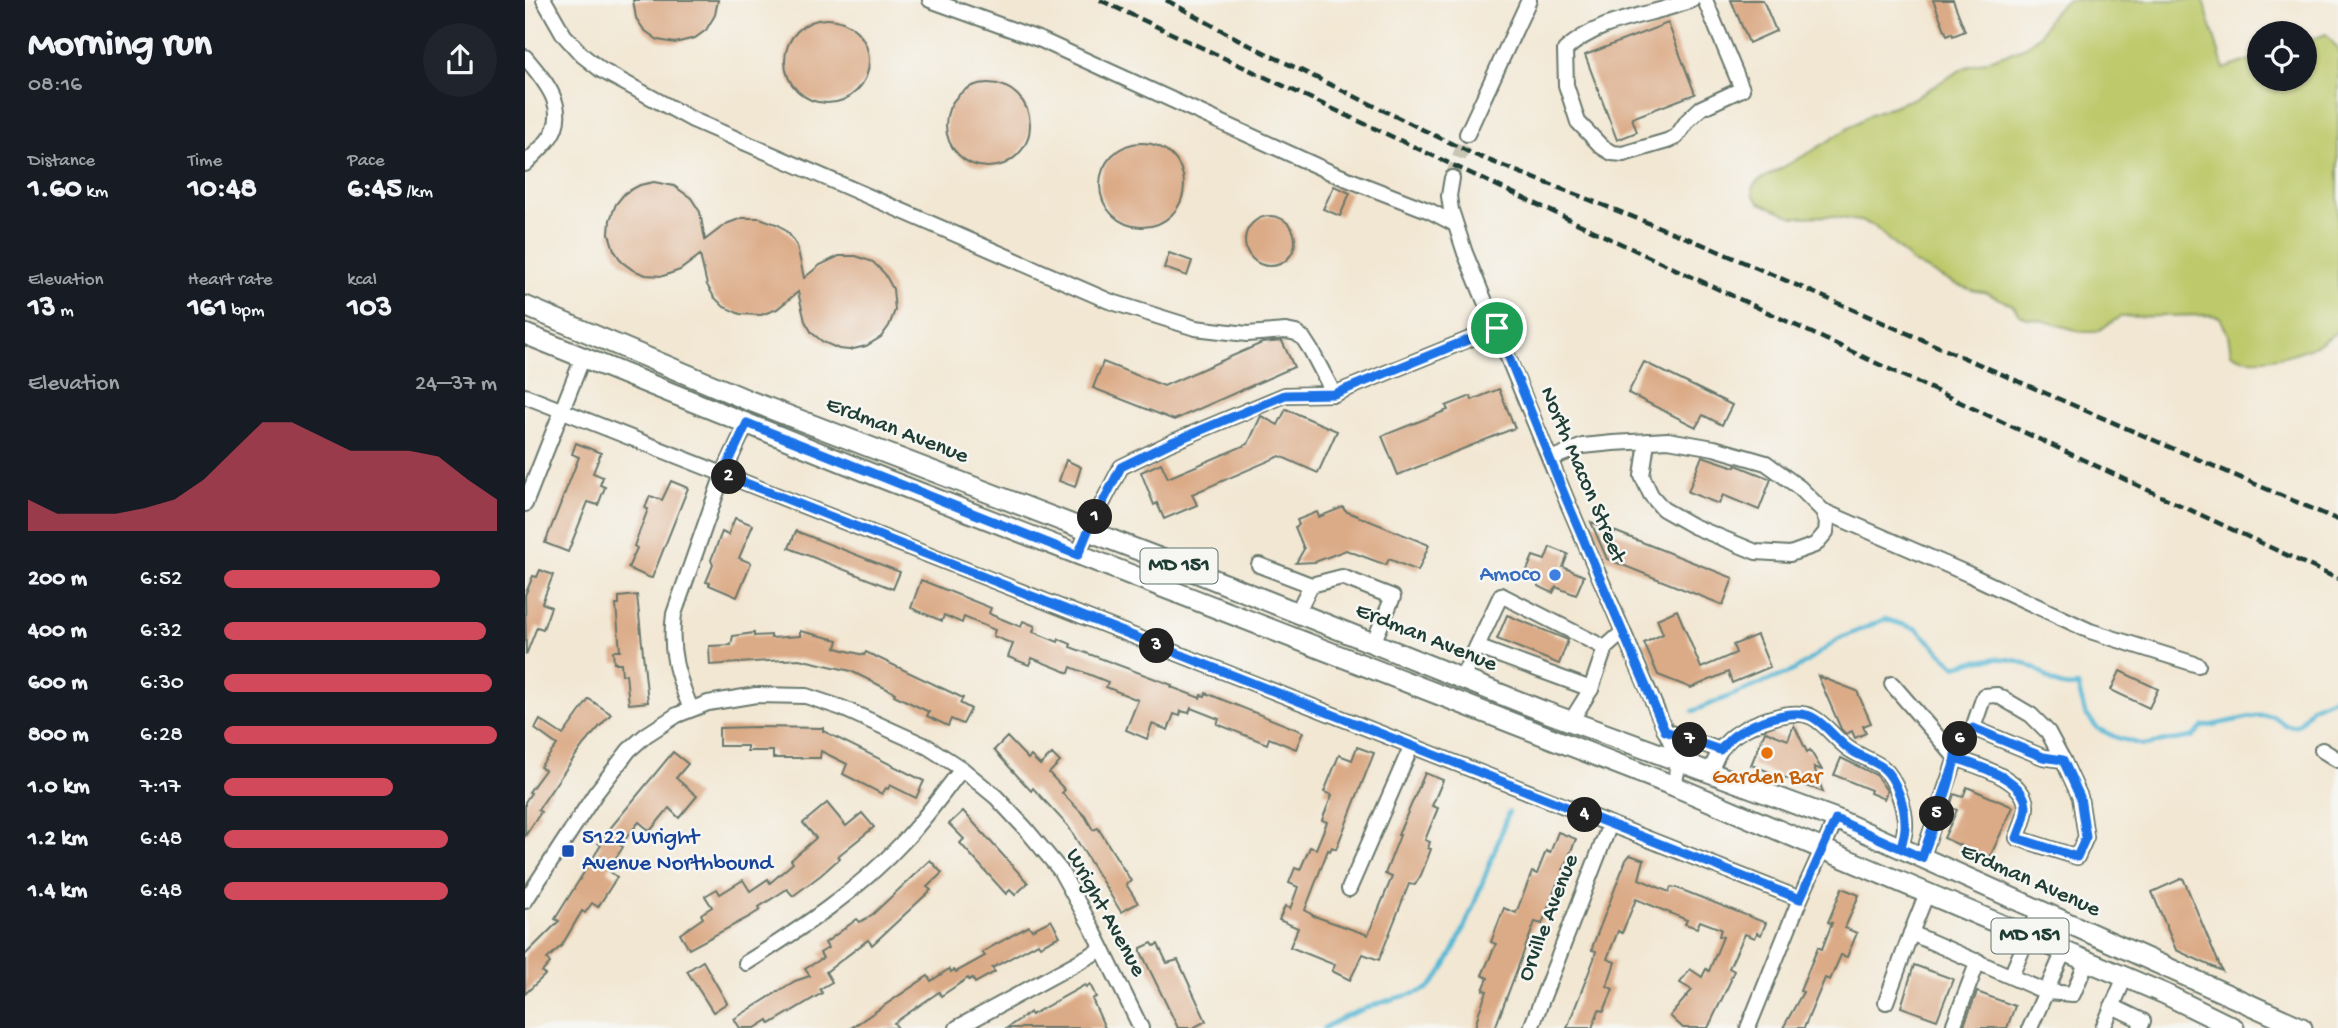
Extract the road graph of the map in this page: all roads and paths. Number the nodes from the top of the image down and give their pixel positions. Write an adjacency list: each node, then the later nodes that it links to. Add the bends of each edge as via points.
1 (544, 0): 15 (street, via 564,35 591,62 693,120 1109,300 1220,332 1296,333 1312,352)
2 (930, 0): 10 (street, via 1041,40)
3 (1529, 0): 7 (street)
4 (1692, 0): 5 (street, via 1621,19 1579,38 1565,51 1566,85 1578,122 1602,148 1623,155 1676,137 1701,108 1742,89)
5 (1705, 0)
6 (525, 57): 8 (street, via 550,88 557,108 555,129)
7 (1467, 134)
8 (525, 164)
9 (1452, 178): 10 (street, North Macon Street, via 1449,195)
10 (1455, 224): 12 (street, North Macon Street)
11 (525, 306): 24 (main road, Erdman Avenue / MD 151, via 750,401)
12 (1497, 328): 15 (street); 20 (street, North Macon Street)
13 (525, 334): 14 (main road, MD 151)
14 (583, 357): 17 (street); 18 (main road, MD 151)
15 (1334, 394): 24 (street, via 1285,395 1121,467)
16 (525, 396): 17 (street)
17 (562, 411): 21 (street); 22 (street)
18 (747, 423): 21 (street); 25 (main road, MD 151)
19 (1647, 442): 20 (street, via 1583,446); 23 (street, via 1668,440 1714,448 1766,463); 23 (street, via 1641,476 1663,509 1756,552 1790,554 1815,545 1826,533)
20 (1550, 459): 29 (street, North Macon Street)
21 (723, 474): 37 (street, via 671,632 674,661); 41 (street)
22 (525, 504)
23 (1823, 511): 33 (street, via 2089,631)
24 (1088, 531): 25 (street); 28 (main road, Erdman Avenue / MD 151)
25 (1078, 555): 50 (main road, MD 151)
26 (1259, 565): 27 (street)
27 (1311, 585): 28 (street); 30 (street, via 1342,577 1393,597)
28 (1297, 613): 30 (main road, Erdman Avenue / MD 151)
29 (1623, 632): 32 (street); 40 (street, North Macon Street)
30 (1373, 643): 34 (main road, Erdman Avenue / MD 151)
31 (1477, 647): 32 (street, via 1501,595); 34 (street); 36 (street)
32 (1605, 648): 36 (street)
33 (2198, 665)
34 (1462, 678): 38 (main road, Erdman Avenue / MD 151)
35 (1892, 684): 44 (street)
36 (1591, 688): 38 (street)
37 (691, 709): 48 (street, Wright Avenue, via 756,695 806,696 895,730); 59 (street, Wright Avenue, via 654,729 629,750 594,794)
38 (1571, 721): 47 (main road, Erdman Avenue / MD 151)
39 (1973, 728): 44 (street, via 1956,742); 45 (street, via 2043,757); 45 (street, via 1984,696 1997,695 2031,715 2048,732)
40 (1665, 731): 42 (street); 47 (street, North Macon Street)
41 (1411, 747): 52 (street); 56 (street)
42 (1720, 750): 49 (street); 54 (street, via 1732,736 1772,718 1796,714 1815,718 1841,744 1889,775 1904,809)
43 (2322, 750): 46 (street)
44 (1956, 758): 45 (street, via 2004,777 2022,793 2026,804 2017,838 2077,857 2086,837 2080,797); 55 (street)
45 (2063, 760)
46 (2338, 760)
47 (1679, 762): 49 (main road, Erdman Avenue / MD 151); 50 (street)
48 (962, 769): 63 (street, Wright Avenue, via 996,797 1043,848 1066,880); 67 (street, via 905,840 871,873 807,924)
49 (1709, 773): 51 (main road, Erdman Avenue / MD 151)
50 (1674, 786): 53 (main road, MD 151)
51 (1836, 819): 53 (street); 54 (main road, Erdman Avenue / MD 151)
52 (1610, 824): 58 (street); 77 (street, Orville Avenue)
53 (1824, 848): 57 (main road, MD 151); 58 (street)
54 (1901, 848): 55 (main road, Erdman Avenue / MD 151)
55 (1922, 858): 60 (main road, Erdman Avenue / MD 151)
56 (1349, 889)
57 (1927, 892): 61 (street); 62 (main road, MD 151)
58 (1800, 899): 78 (street)
59 (525, 901)
60 (2039, 911): 62 (street); 83 (main road, Erdman Avenue / MD 151)
61 (1911, 933): 65 (street); 71 (street)
62 (2029, 936): 64 (main road, MD 151); 68 (street)
63 (1102, 949): 75 (street); 76 (street, Wright Avenue)
64 (2064, 951): 66 (main road, MD 151); 70 (street)
65 (1978, 961): 68 (street); 74 (street)
66 (2087, 961): 69 (main road, MD 151); 70 (street, via 2073,994)
67 (746, 962)
68 (2011, 976): 70 (street)
69 (2125, 977): 72 (street); 73 (main road, MD 151)
70 (2046, 992): 79 (street)
71 (1886, 1002)
72 (2112, 1006): 80 (street); 81 (street, via 2143,1021)
73 (2209, 1023): 82 (main road, MD 151)
74 (1954, 1024)
75 (957, 1028)
76 (1141, 1028)
77 (1531, 1028)
78 (1748, 1028)
79 (2030, 1028)
80 (2103, 1028)
81 (2140, 1028)
82 (2234, 1028)
83 (2302, 1028)

